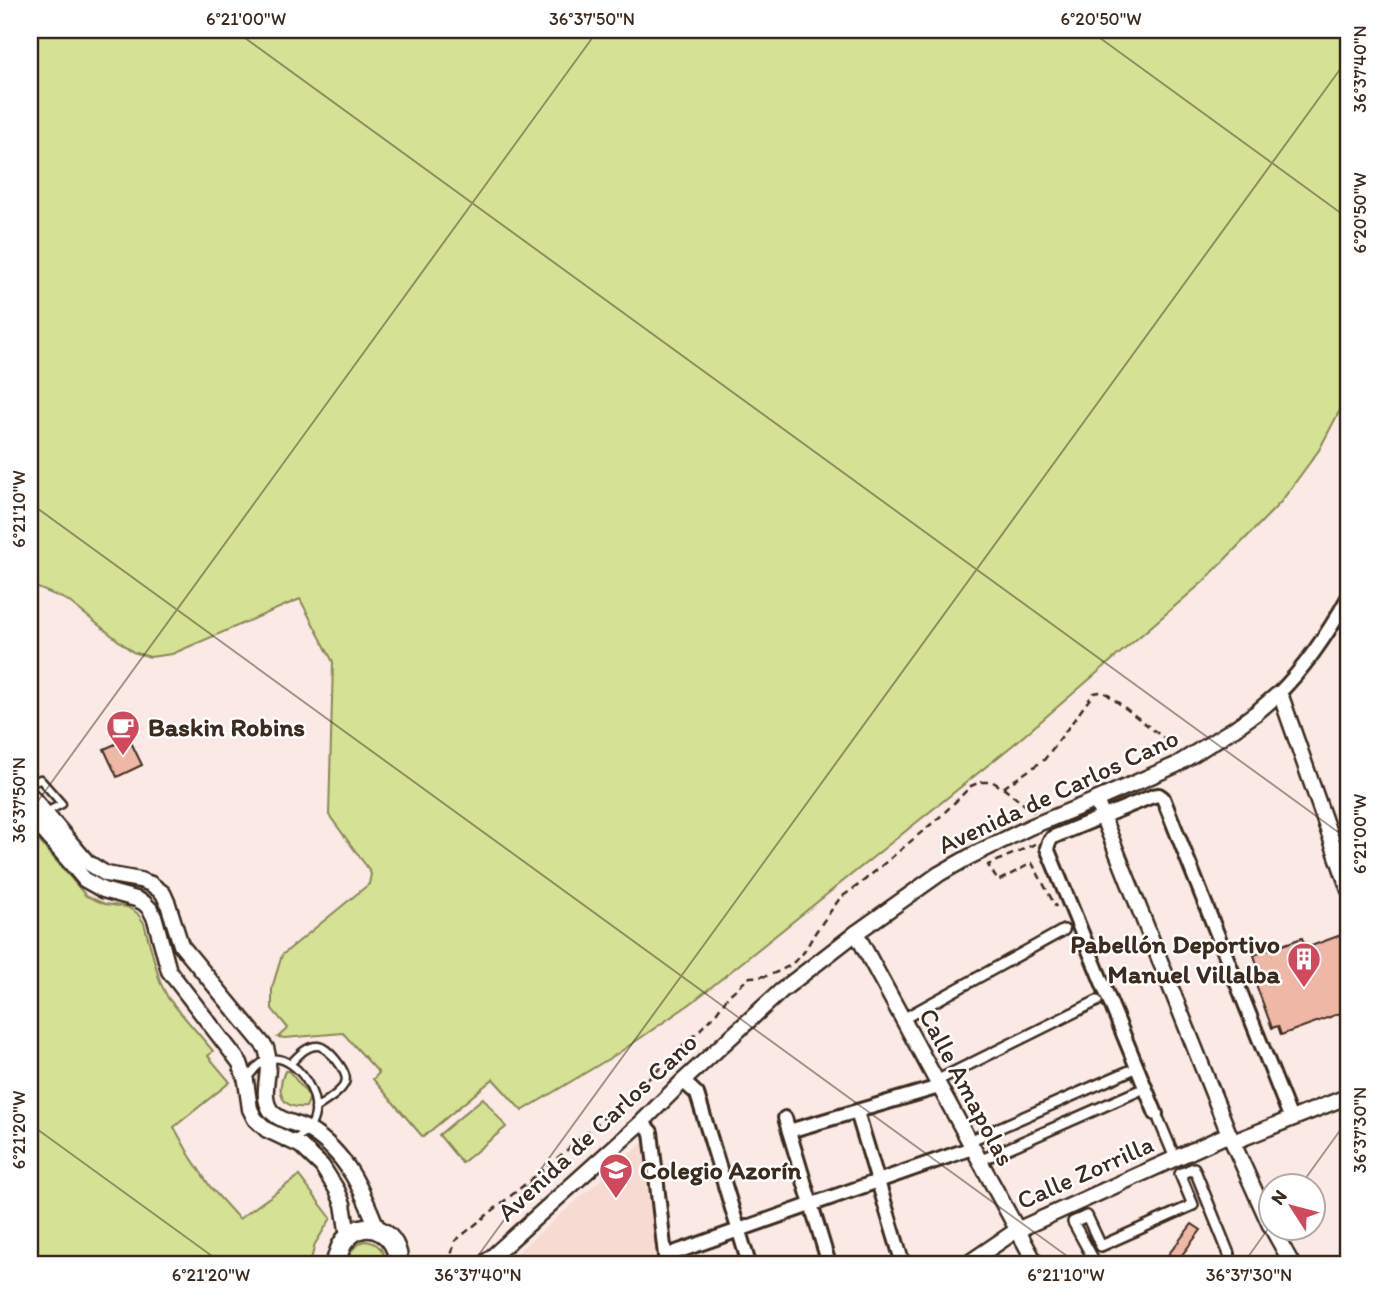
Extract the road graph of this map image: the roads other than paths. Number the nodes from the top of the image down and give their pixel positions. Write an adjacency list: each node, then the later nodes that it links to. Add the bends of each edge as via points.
1 (1349, 596): 2 (street, Avenida de Carlos Cano, via 1309,660)
2 (1277, 695): 5 (street, Avenida de Carlos Cano, via 1185,760); 8 (street)
3 (30, 784): 6 (lane, via 40,779 62,804)
4 (30, 795): 6 (street)
5 (1096, 800): 7 (street); 10 (street, Avenida de Carlos Cano, via 969,857)
6 (35, 814): 13 (street, via 97,870 140,880 163,893 181,945 266,1048); 16 (street, via 85,880 150,909 169,971 240,1063)
7 (1103, 817): 23 (street, Avenida de Carlos Cano, via 1053,837 1047,848); 25 (street, Avenida de Carlos Cano, via 1153,796 1163,798); 29 (street)
8 (1349, 890)
9 (1065, 930): 12 (street)
10 (856, 933): 12 (street, Calle Amapolas); 17 (street, Avenida de Carlos Cano, via 781,991)
11 (1097, 1001): 18 (street)
12 (903, 1020): 18 (street, Calle Amapolas)
13 (268, 1059): 14 (lane); 16 (lane); 27 (street, via 266,1091 272,1113)
14 (290, 1063): 21 (lane, via 306,1081); 21 (lane, via 316,1045 343,1069 344,1084)
15 (1129, 1071): 31 (street)
16 (246, 1081): 30 (street, via 255,1119)
17 (683, 1081): 26 (street, Avenida de Carlos Cano); 40 (street, via 697,1094)
18 (938, 1084): 22 (street); 31 (street, Calle Amapolas)
19 (1138, 1091): 31 (street)
20 (1349, 1097): 25 (street, Calle Zorrilla)
21 (315, 1109): 27 (lane)
22 (857, 1112): 28 (street); 34 (street)
23 (1158, 1117): 32 (street)
24 (785, 1118): 28 (street)
25 (1291, 1119): 29 (street, Calle Zorrilla)
26 (642, 1122): 47 (street, via 651,1132); 50 (street, Avenida de Carlos Cano)
27 (308, 1129): 30 (lane); 41 (street, via 344,1160)
28 (789, 1131): 36 (street)
29 (1231, 1138): 32 (street, Calle Zorrilla); 35 (street)
30 (289, 1141): 43 (street, via 312,1155 329,1177 343,1204)
31 (974, 1150): 34 (street); 42 (street, Calle Amapolas)
32 (1178, 1157): 33 (street); 37 (street, Calle Zorrilla)
33 (1188, 1170): 38 (street); 39 (street, via 1180,1174 1193,1205 1101,1246 1087,1216); 49 (street, via 1194,1168)
34 (877, 1181): 36 (street); 53 (street)
35 (1256, 1193)
36 (811, 1204): 40 (street); 52 (street)
37 (1069, 1206): 39 (street); 42 (street, Calle Zorrilla)
38 (1203, 1206): 45 (street); 49 (street)
39 (1077, 1220): 45 (street); 56 (street, via 1073,1222)
40 (738, 1229): 47 (street); 51 (street)
41 (378, 1230): 43 (main road, via 362,1229); 46 (main road, via 391,1239)
42 (1017, 1230): 54 (street, Calle Zorrilla); 55 (street, Calle Amapolas)
43 (348, 1236): 48 (main road)
44 (1280, 1242): 58 (street)
45 (1096, 1253): 57 (street)
46 (402, 1261)
47 (664, 1261)
48 (337, 1262)
49 (1226, 1263)
50 (484, 1264)
51 (749, 1264)
52 (829, 1264)
53 (903, 1264)
54 (967, 1264)
55 (1036, 1264)
56 (1096, 1264)
57 (1102, 1264)
58 (1292, 1264)

